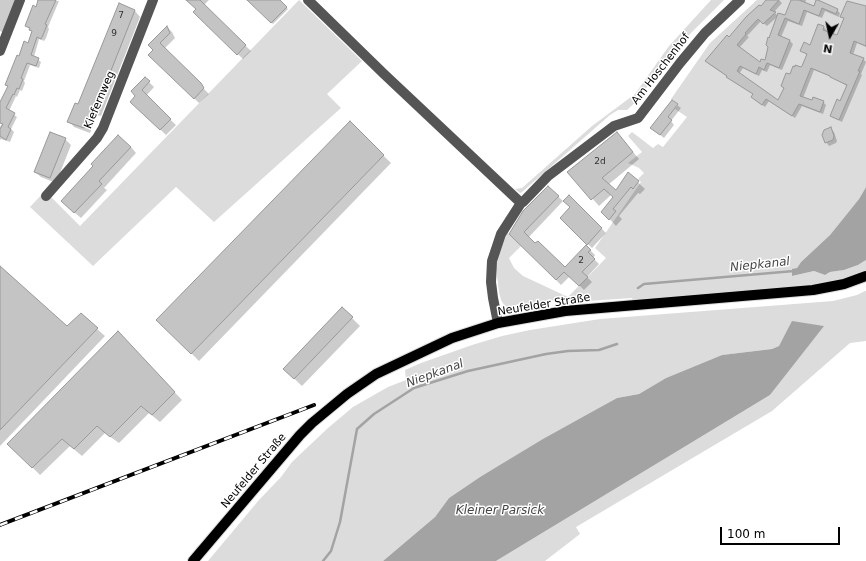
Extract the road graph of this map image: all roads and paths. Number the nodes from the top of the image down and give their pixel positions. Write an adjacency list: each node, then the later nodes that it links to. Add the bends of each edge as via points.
1 (20, 0): 5 (street)
2 (153, 0): 6 (street, Kiefernweg, via 103,128)
3 (308, 0): 7 (street)
4 (740, 0): 7 (street, Am Hoschenhof, via 705,33 638,118 614,126 548,176)
5 (0, 49)
6 (46, 196)
7 (521, 203): 9 (street, Am Hoschenhof, via 501,234 492,261 492,298)
8 (866, 276): 9 (main road, Neufelder Straße, via 844,284 813,290 565,311)
9 (498, 323): 10 (main road, Neufelder Straße, via 427,349 376,374 348,394 312,423)
10 (193, 561)

